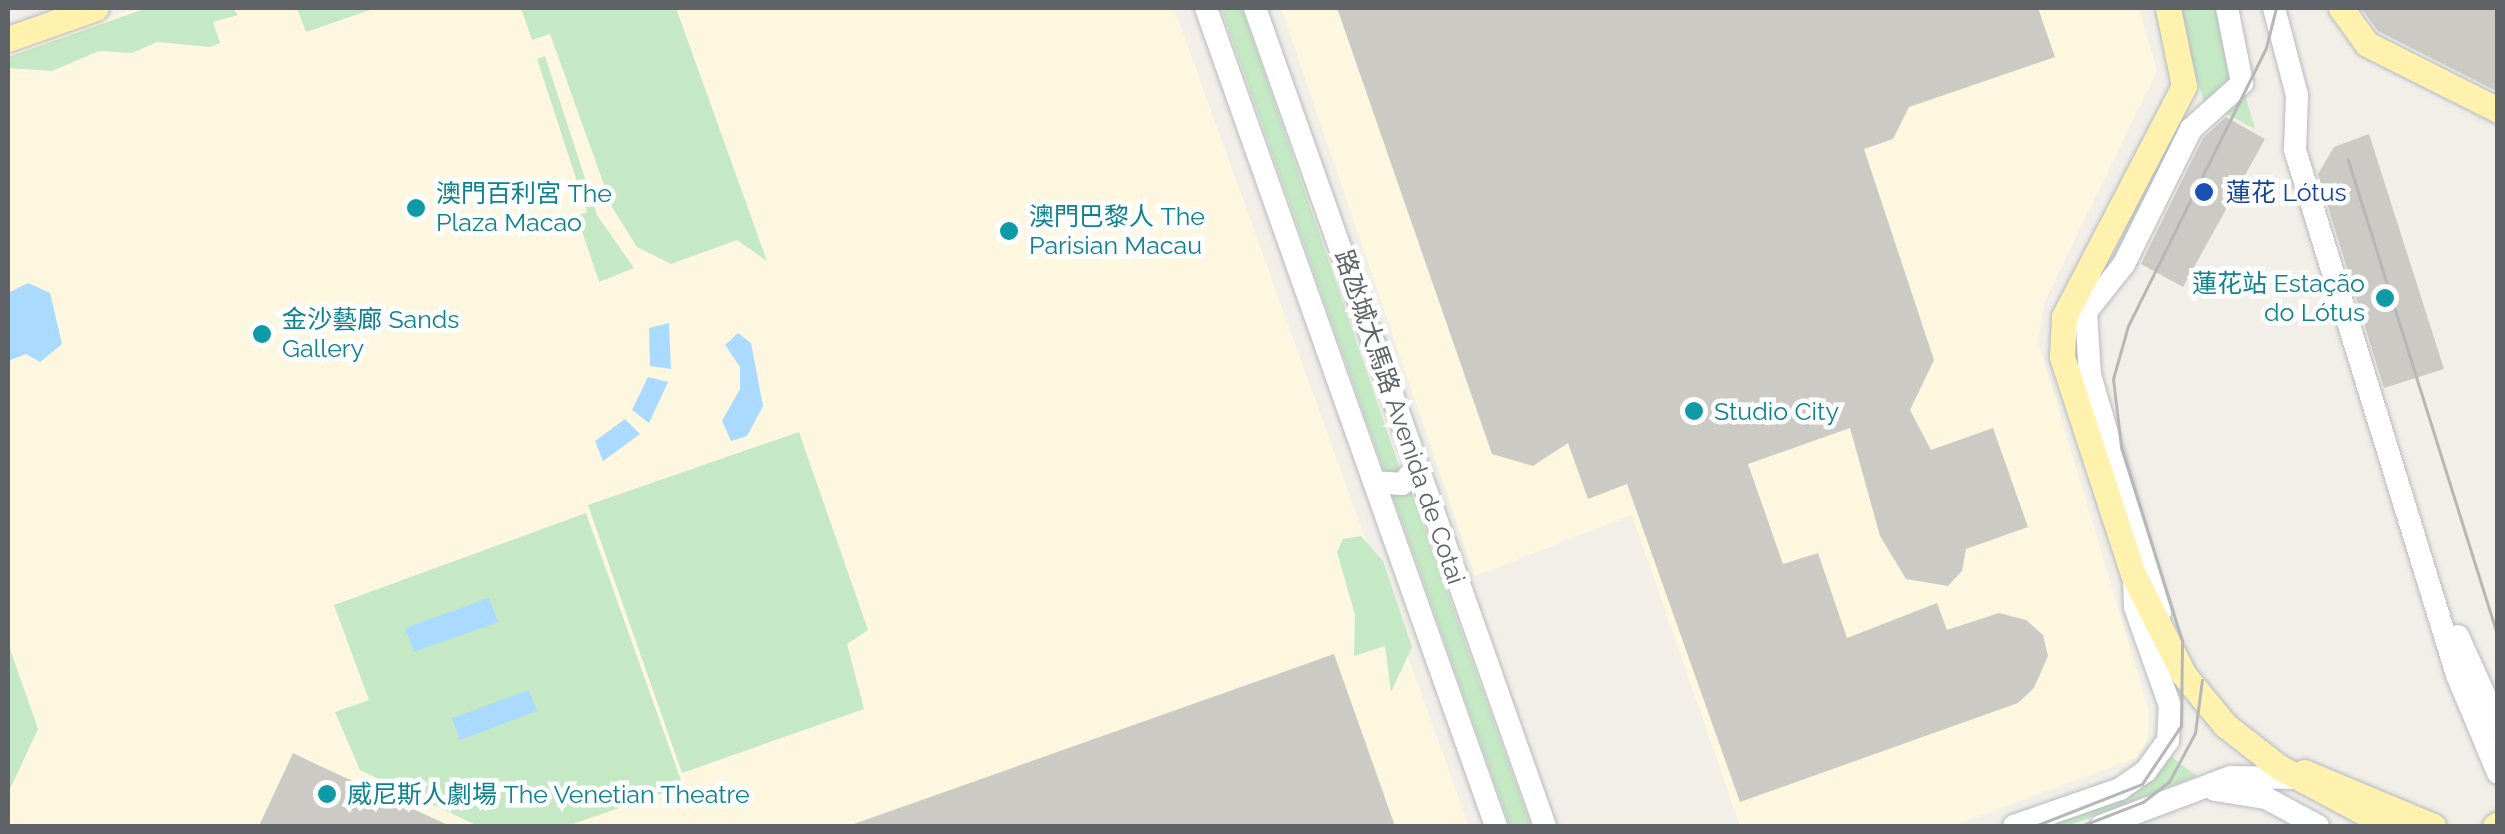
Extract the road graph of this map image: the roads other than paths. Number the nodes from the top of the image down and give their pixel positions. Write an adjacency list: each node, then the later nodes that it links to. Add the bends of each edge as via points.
1 (96, 8): 8 (main road)
2 (1206, 8): 11 (main road, 路氹城大馬路 Avenida de Cotai)
3 (1255, 8): 10 (main road, 路氹城大馬路 Avenida de Cotai)
4 (2168, 8): 12 (main road, via 2184,86 2064,317 2059,341)
5 (2227, 8): 14 (main road, via 2242,82 2191,128 2124,264 2086,312 2090,375 2161,616)
6 (2274, 8): 13 (main road, via 2291,66 2295,150)
7 (2341, 8): 9 (main road, via 2367,44)
8 (8, 39)
9 (2498, 110)
10 (1418, 466): 11 (main road, via 1397,485); 20 (main road, 路氹城大馬路 Avenida de Cotai)
11 (1374, 482): 19 (main road, 路氹城大馬路 Avenida de Cotai)
12 (2134, 574): 14 (main road); 21 (main road, via 2135,607 2170,706 2168,741 2146,771 2120,789)
13 (2429, 580): 15 (main road); 17 (main road)
14 (2159, 631): 16 (main road, via 2216,716)
15 (2498, 725)
16 (2286, 773): 18 (main road, via 2246,774); 24 (main road); 25 (main road, via 2346,783)
17 (2498, 773)
18 (2172, 800): 22 (main road); 23 (main road, via 2234,789)
19 (1496, 826)
20 (1545, 826)
21 (2014, 826)
22 (2101, 826)
23 (2318, 826)
24 (2389, 826)
25 (2432, 826)

